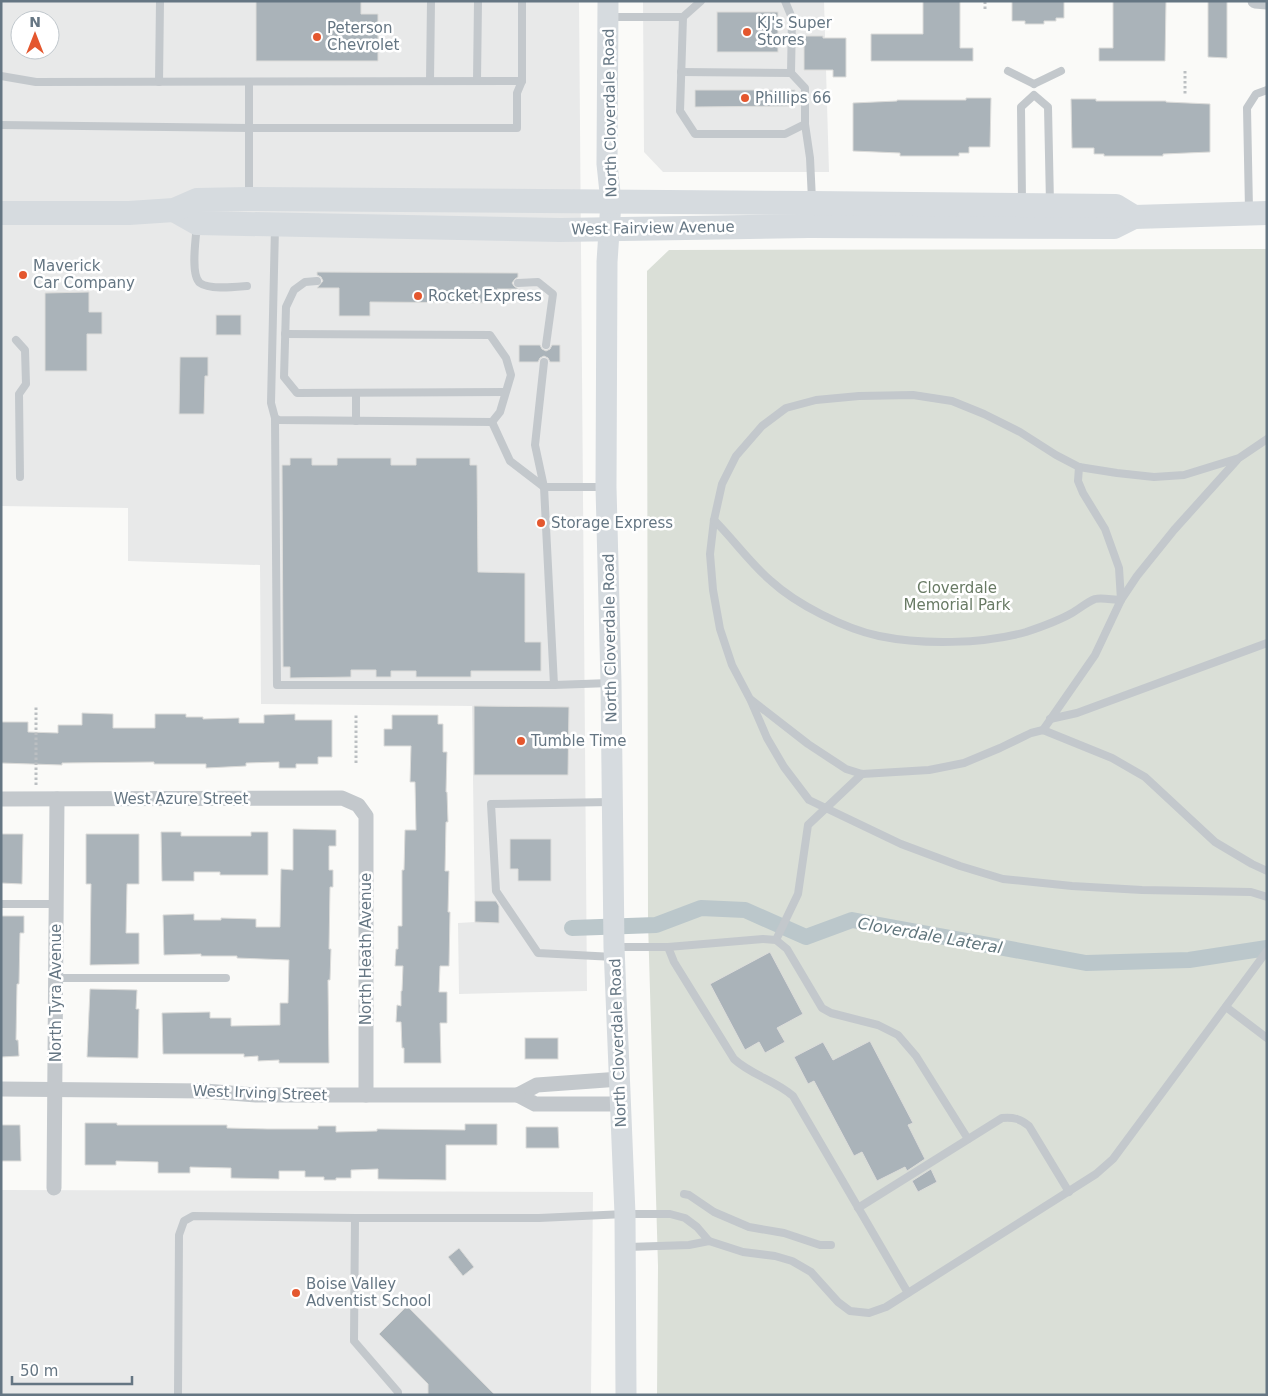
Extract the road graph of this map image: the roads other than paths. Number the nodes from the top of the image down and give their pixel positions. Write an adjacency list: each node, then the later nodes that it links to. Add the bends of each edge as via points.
1 (160, 1): 19 (lane)
2 (431, 1): 16 (lane)
3 (478, 1): 17 (lane)
4 (522, 1): 18 (lane)
5 (701, 1): 10 (lane)
6 (785, 1): 14 (lane, via 792,18)
7 (1255, 1): 8 (street)
8 (1267, 2)
9 (608, 9): 10 (lane); 28 (main road, North Cloverdale Road, via 607,164)
10 (683, 17): 13 (lane)
11 (1008, 71): 21 (lane)
12 (1061, 71): 21 (lane)
13 (681, 72): 14 (lane); 24 (lane, via 680,111 695,134 785,134)
14 (791, 73): 24 (lane, via 805,88)
15 (1, 76): 19 (lane, via 36,82)
16 (430, 81): 17 (lane); 20 (lane)
17 (478, 81): 18 (lane)
18 (522, 81): 26 (lane, via 517,94 517,128)
19 (159, 82): 20 (lane)
20 (249, 82): 26 (lane)
21 (1034, 84): 23 (lane)
22 (1267, 90): 34 (lane, via 1256,94 1247,108)
23 (1034, 95): 30 (lane, via 1021,107); 31 (lane, via 1048,107)
24 (806, 124): 29 (lane)
25 (1, 125): 26 (lane)
26 (250, 128): 27 (lane)
27 (248, 199): 28 (main road, West Fairview Avenue); 32 (main road, West Fairview Avenue, via 196,200)
28 (611, 202): 29 (main road, West Fairview Avenue); 38 (main road, North Cloverdale Road)
29 (812, 203): 30 (main road, West Fairview Avenue)
30 (1022, 206): 31 (main road, West Fairview Avenue)
31 (1050, 206): 35 (main road, West Fairview Avenue, via 1116,206)
32 (174, 210): 33 (main road, West Fairview Avenue); 36 (main road, West Fairview Avenue)
33 (1, 213)
34 (1258, 213): 35 (main road, West Fairview Avenue)
35 (1134, 217): 38 (main road, West Fairview Avenue, via 1114,227)
36 (197, 223): 37 (main road, West Fairview Avenue); 41 (lane, via 195,275 200,283 212,287)
37 (275, 224): 38 (main road, West Fairview Avenue, via 560,230); 48 (lane, via 271,403)
38 (609, 228): 56 (main road, North Cloverdale Road)
39 (317, 280): 42 (lane, via 306,282 294,290 286,307)
40 (518, 283): 44 (lane, via 538,282 553,294)
41 (247, 286)
42 (285, 334): 46 (lane, via 490,335 506,358 511,375); 47 (lane, via 284,377 297,393)
43 (16, 340): 54 (lane, via 25,350 26,384 19,394)
44 (546, 345)
45 (544, 362): 55 (lane, via 535,445)
46 (505, 392): 47 (lane); 50 (lane, via 500,412)
47 (356, 393): 49 (lane)
48 (275, 418): 49 (lane); 61 (lane, via 277,684)
49 (356, 421): 50 (lane)
50 (492, 422): 55 (lane, via 510,461)
51 (1267, 439): 52 (lane)
52 (1239, 458): 53 (lane, via 1184,475 1154,477); 58 (lane, via 1174,530)
53 (1079, 467): 57 (lane, via 1013,428 952,401 912,395 816,400 786,408 762,426 736,456 722,484); 58 (lane, via 1078,481 1105,530 1119,568)
54 (20, 477)
55 (544, 487): 56 (lane); 61 (lane)
56 (606, 487): 60 (main road, North Cloverdale Road)
57 (714, 520): 58 (lane, via 772,582 801,603 839,623 877,636 909,640 988,639 1026,631 1070,614 1096,599); 62 (lane, via 710,554 720,629 732,665)
58 (1121, 600): 63 (lane, via 1094,655)
59 (1267, 643): 63 (lane)
60 (611, 683): 61 (lane); 68 (main road, North Cloverdale Road)
61 (554, 684)
62 (750, 699): 65 (lane, via 808,744 846,769); 70 (lane, via 766,738 784,767 809,800)
63 (1050, 719): 64 (lane)
64 (1043, 730): 65 (lane, via 1031,732 964,763 929,770); 71 (lane, via 1112,758 1145,777 1215,842)
65 (862, 774): 70 (lane)
66 (1, 799): 67 (street, West Azure Street)
67 (57, 799): 69 (street, West Azure Street, via 342,798); 74 (street, North Tyra Avenue)
68 (613, 802): 78 (main road, North Cloverdale Road); 78 (lane, via 491,804 496,891 538,954)
69 (358, 805): 86 (street, North Heath Avenue, via 366,816)
70 (824, 808): 72 (lane, via 901,844 1003,879 1142,890 1251,892); 75 (lane, via 808,825 798,894)
71 (1267, 871)
72 (1267, 897)
73 (1, 904): 74 (lane)
74 (56, 904): 79 (street, North Tyra Avenue)
75 (776, 940): 76 (lane); 89 (lane, via 787,949 822,1008 878,1025 898,1035 916,1056)
76 (668, 946): 78 (lane); 93 (lane, via 674,962 734,1059 793,1096)
77 (1267, 951): 81 (lane)
78 (615, 952): 83 (main road, North Cloverdale Road)
79 (56, 978): 80 (lane); 85 (street, North Tyra Avenue)
80 (226, 978)
81 (1226, 1007): 82 (lane); 91 (lane, via 1113,1159)
82 (1267, 1038)
83 (620, 1080): 87 (street, West Irving Street, via 537,1084); 88 (main road, North Cloverdale Road)
84 (1, 1089): 85 (street, West Irving Street)
85 (55, 1089): 86 (street, West Irving Street); 90 (street, North Tyra Avenue)
86 (366, 1095): 87 (street, West Irving Street)
87 (518, 1096): 88 (street, West Irving Street, via 535,1104)
88 (621, 1104): 94 (main road, North Cloverdale Road)
89 (968, 1139): 91 (lane, via 1002,1118 1022,1120 1029,1126); 93 (lane)
90 (54, 1188)
91 (1069, 1192): 99 (lane)
92 (684, 1194): 97 (lane, via 729,1220 749,1227 784,1233 820,1245)
93 (858, 1208): 99 (lane)
94 (625, 1214): 95 (lane, via 539,1218); 96 (lane, via 670,1214 685,1218); 98 (main road, North Cloverdale Road)
95 (354, 1218): 100 (lane, via 193,1216 184,1221 179,1235); 101 (lane, via 354,1341)
96 (709, 1241): 98 (lane, via 689,1245); 99 (lane, via 743,1252 792,1261 811,1272 850,1311 869,1313)
97 (832, 1245)
98 (626, 1247): 102 (main road, North Cloverdale Road)
99 (908, 1293)
100 (178, 1395)
101 (398, 1395)
102 (626, 1395)

